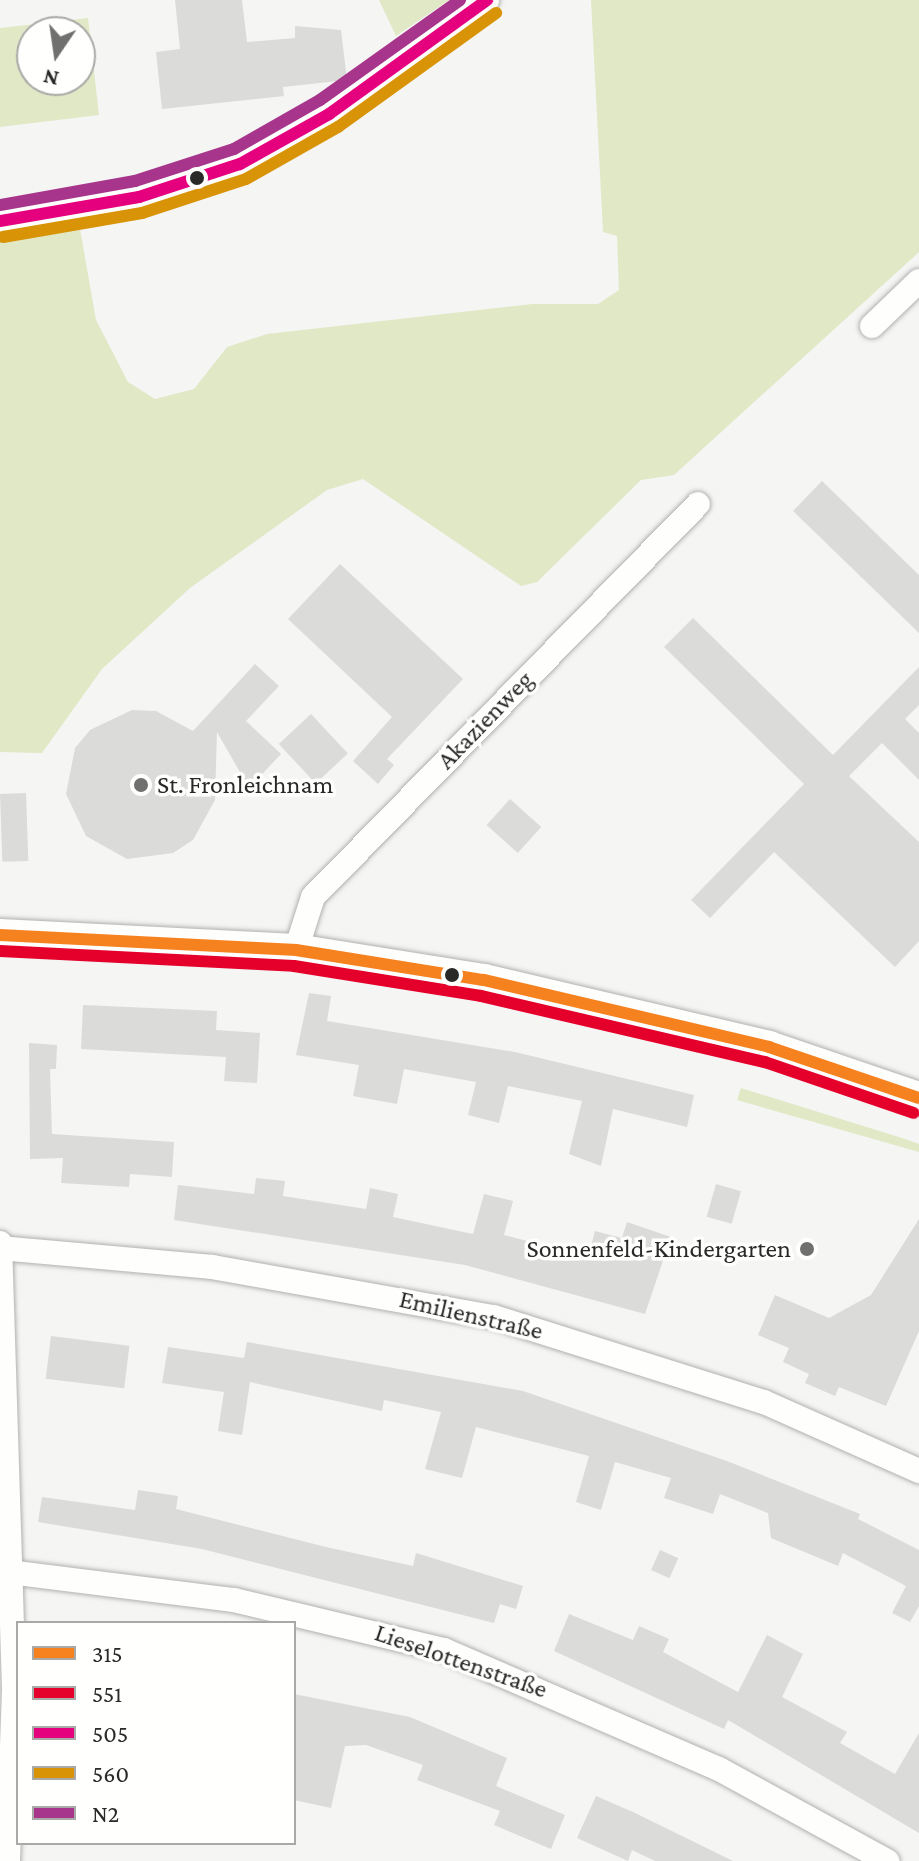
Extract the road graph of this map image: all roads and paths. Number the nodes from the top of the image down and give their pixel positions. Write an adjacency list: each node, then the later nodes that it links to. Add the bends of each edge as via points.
1 (487, 0): 2 (street, via 329,114 240,164 114,203)
2 (0, 221)
3 (919, 281): 4 (street)
4 (872, 326)
5 (698, 504): 7 (street, Akazienweg, via 313,897)
6 (0, 935): 7 (street)
7 (296, 950): 8 (street, via 484,980 703,1029)
8 (919, 1098)
9 (0, 1246): 10 (street, Emilienstraße, via 212,1267 494,1317 749,1397); 11 (street)
10 (919, 1471)
11 (5, 1571): 12 (street); 13 (street, Lieselottenstraße, via 234,1600 444,1650 648,1735)
12 (8, 1861)
13 (887, 1861)

